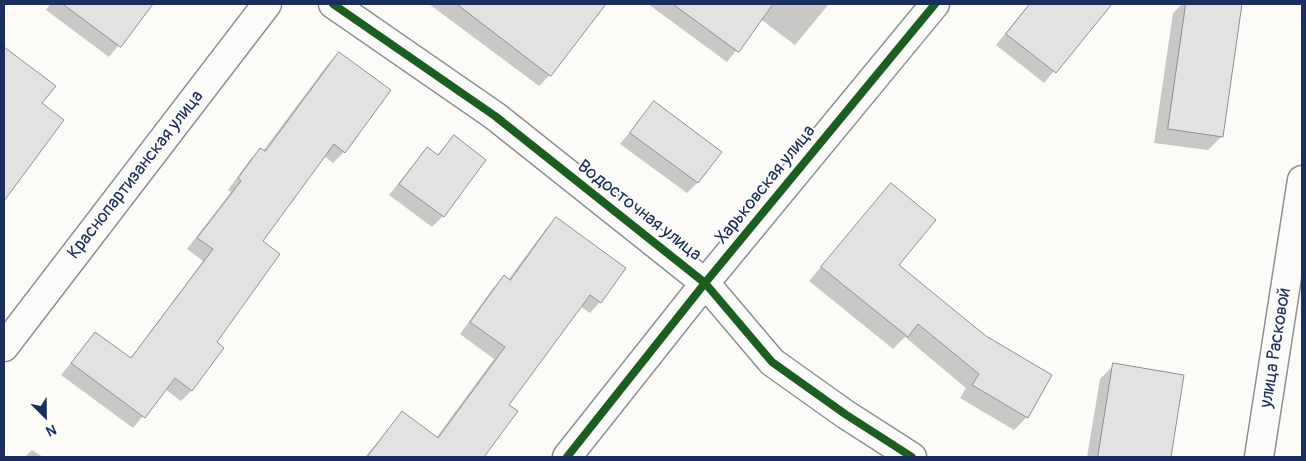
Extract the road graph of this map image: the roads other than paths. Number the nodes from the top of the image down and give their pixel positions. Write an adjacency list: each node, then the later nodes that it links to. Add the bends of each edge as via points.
1 (267, 4): 6 (street, Краснопартизанская улица)
2 (333, 4): 5 (street, Водосточная улица, via 495,116)
3 (935, 4): 5 (street, Харьковская улица)
4 (1302, 180): 9 (street, улица Расковой)
5 (705, 283): 7 (street, Харьковская улица); 8 (street, Водосточная улица, via 772,362)
6 (4, 347)
7 (567, 457)
8 (912, 457)
9 (1258, 457)

